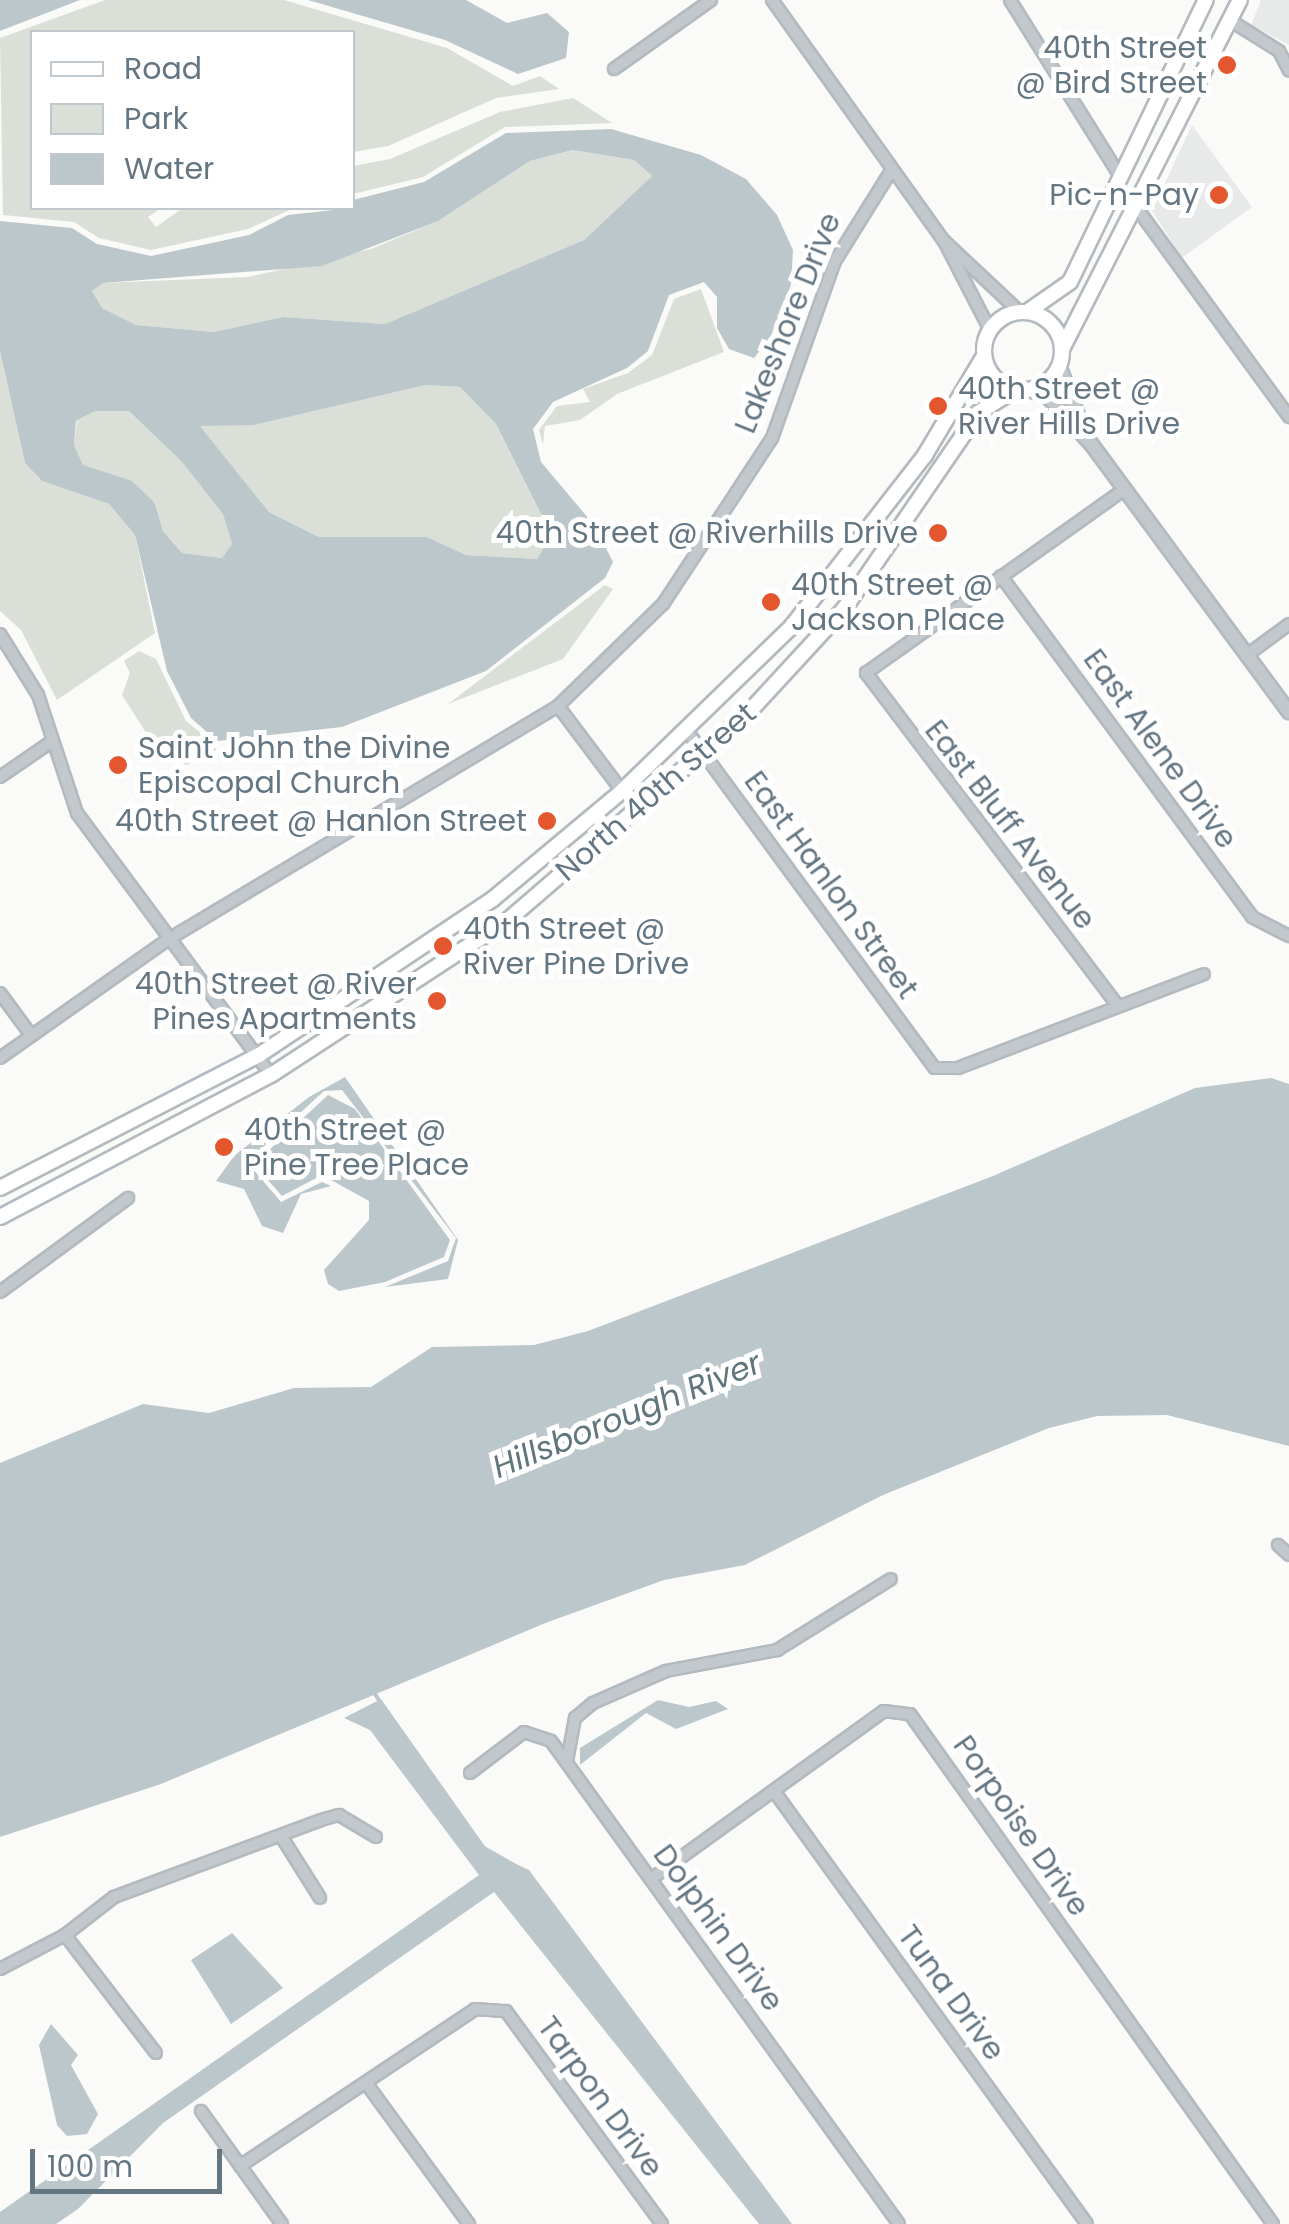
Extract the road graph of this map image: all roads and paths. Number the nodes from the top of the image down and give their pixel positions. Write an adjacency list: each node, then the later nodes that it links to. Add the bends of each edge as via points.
1 (711, 0): 8 (street)
2 (772, 0): 10 (street)
3 (1010, 0): 11 (street)
4 (1206, 0): 11 (main road)
5 (1240, 0): 6 (main road)
6 (1228, 19): 7 (street); 12 (main road)
7 (1284, 52): 9 (street)
8 (614, 69)
9 (1289, 72)
10 (891, 171): 13 (street); 26 (street, Lakeshore Drive, via 834,261 772,438 664,604)
11 (1120, 176): 14 (main road, via 1070,282)
12 (1136, 207): 17 (main road); 19 (street)
13 (944, 241): 14 (street); 15 (street)
14 (1024, 312): 15 (main road); 17 (main road, via 1052,324)
15 (990, 330): 16 (main road)
16 (984, 356): 18 (main road, via 993,376); 28 (main road, North 40th Street, via 925,454 792,626)
17 (1061, 357): 18 (main road); 20 (street)
18 (1022, 390): 20 (street, via 1046,396); 30 (main road, North 40th Street, via 970,423 844,609)
19 (1289, 417)
20 (1092, 446): 21 (street)
21 (1125, 490): 22 (street); 25 (street)
22 (1002, 576): 35 (street, East Alene Drive, via 1252,917); 39 (street, East Bluff Avenue, via 866,673)
23 (1289, 624): 25 (street)
24 (0, 634): 29 (street, via 38,694)
25 (1247, 656): 27 (street)
26 (558, 706): 32 (street); 36 (street, Lakeshore Drive)
27 (1289, 712)
28 (687, 732): 30 (street, East Hanlon Street); 32 (main road, North 40th Street)
29 (51, 742): 31 (street); 36 (street, via 77,813)
30 (703, 754): 34 (main road, North 40th Street); 39 (street, East Hanlon Street, via 935,1068 958,1068)
31 (0, 777)
32 (622, 791): 33 (main road, North 40th Street)
33 (493, 898): 34 (main road); 41 (main road, North 40th Street)
34 (508, 920): 43 (main road, North 40th Street)
35 (1289, 936)
36 (169, 939): 40 (street, Lakeshore Drive); 41 (street)
37 (1204, 974): 39 (street)
38 (0, 993): 40 (street)
39 (1118, 1006)
40 (30, 1034): 42 (street, Lakeshore Drive)
41 (258, 1055): 43 (street); 44 (main road, North 40th Street)
42 (0, 1058)
43 (271, 1075): 46 (main road, North 40th Street)
44 (0, 1188)
45 (128, 1198): 47 (street)
46 (0, 1217)
47 (0, 1292)
48 (1278, 1545): 49 (street)
49 (1289, 1555)
50 (891, 1580): 51 (street, via 778,1650 666,1672 592,1703 575,1718)
51 (567, 1762): 52 (street, Dolphin Drive, via 538,1732 524,1732); 56 (street, Dolphin Drive)
52 (470, 1773)
53 (774, 1791): 56 (street, Porpoise Drive); 68 (street, Tuna Drive); 69 (street, Porpoise Drive, via 884,1711 910,1714)
54 (281, 1836): 55 (street, via 339,1815); 57 (street); 58 (street, via 114,1897)
55 (376, 1837)
56 (651, 1879): 67 (street, Dolphin Drive)
57 (320, 1898)
58 (65, 1935): 59 (street); 60 (street)
59 (0, 1969)
60 (156, 2053)
61 (369, 2086): 63 (street, Tarpon Drive); 65 (street); 66 (street, Tarpon Drive, via 475,2009 506,2011)
62 (201, 2111): 63 (street)
63 (240, 2166): 64 (street)
64 (282, 2224)
65 (469, 2224)
66 (662, 2224)
67 (899, 2224)
68 (1086, 2224)
69 (1273, 2224)

